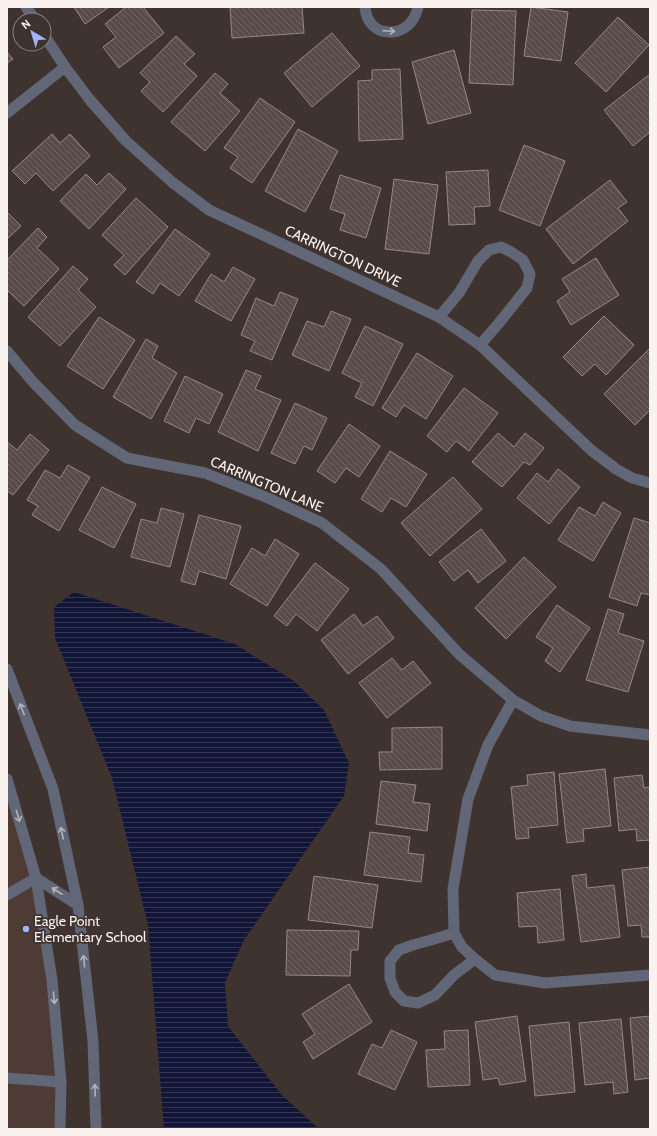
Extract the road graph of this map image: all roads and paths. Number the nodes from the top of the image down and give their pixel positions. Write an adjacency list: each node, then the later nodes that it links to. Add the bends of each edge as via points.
1 (365, 7): 2 (street, one-way to 2, via 369,21 375,27 390,33 406,28 412,22)
2 (418, 7)
3 (52, 47): 4 (street, CARRINGTON DRIVE)
4 (65, 67): 5 (street); 6 (street, CARRINGTON DRIVE, via 126,141 172,182 209,210)
5 (7, 113)
6 (439, 317): 7 (street, CARRINGTON DRIVE); 7 (street, via 459,293 478,261 489,250 501,248 512,252 523,260 530,274 527,288)
7 (480, 345): 9 (street, CARRINGTON DRIVE, via 591,450 632,478)
8 (7, 351): 11 (street, CARRINGTON LANE, via 75,425 128,458 205,473 322,523 382,569 459,654)
9 (650, 483)
10 (7, 669): 16 (street, one-way to 10, via 53,789)
11 (513, 700): 12 (street, CARRINGTON LANE, via 541,716 570,726); 17 (street, via 488,745 468,799 453,889)
12 (650, 735)
13 (7, 779): 14 (street, one-way to 14)
14 (36, 878): 15 (street); 16 (street, one-way to 14); 21 (street, one-way to 21, via 52,980)
15 (7, 895)
16 (78, 905): 23 (street, one-way to 16, via 93,1041)
17 (454, 933): 18 (street, via 462,947); 18 (street, via 399,950 390,961 390,978 395,992 404,1001 418,1003 435,995 454,974)
18 (475, 960): 19 (street, via 495,975 545,983)
19 (650, 975)
20 (7, 1078): 21 (street)
21 (61, 1082): 22 (street)
22 (60, 1129)
23 (96, 1129)

